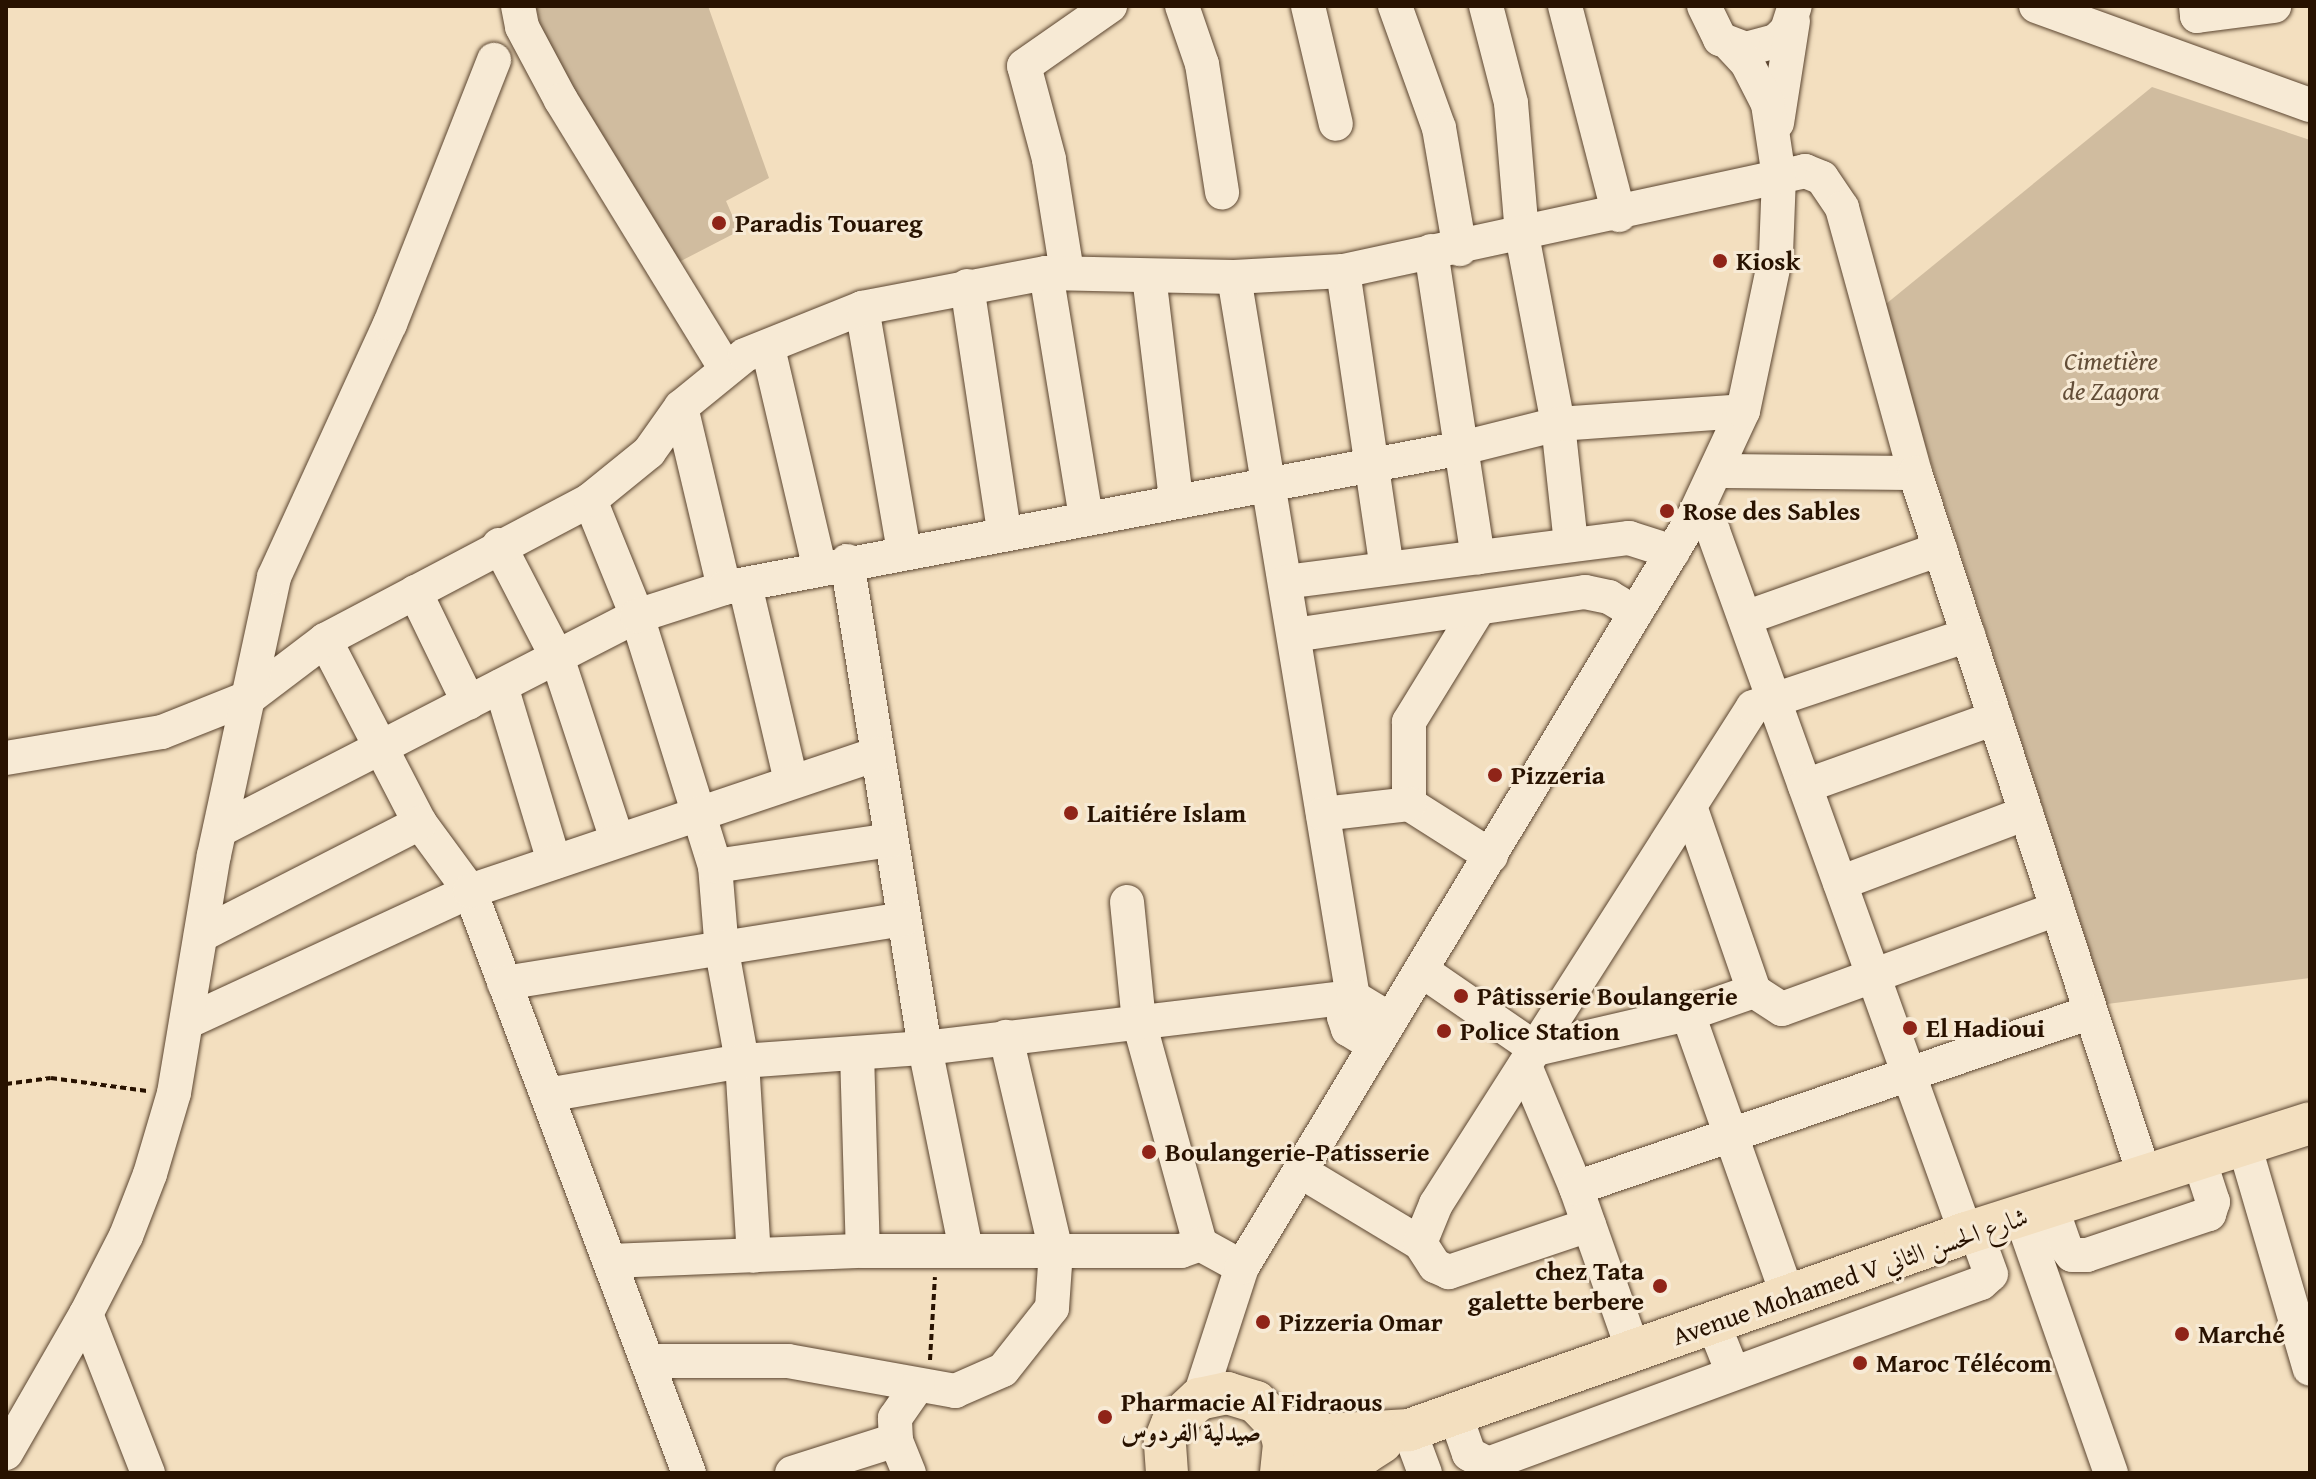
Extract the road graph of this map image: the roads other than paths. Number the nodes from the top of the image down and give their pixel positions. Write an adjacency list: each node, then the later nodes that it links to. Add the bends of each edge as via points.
1 (518, 6): 31 (street, via 522,27 561,100)
2 (1110, 6): 25 (street, via 1024,66 1049,159)
3 (1182, 6): 20 (street, via 1202,64)
4 (1308, 6): 17 (street)
5 (1395, 6): 23 (street, via 1439,128)
6 (1486, 6): 22 (street, via 1511,103)
7 (1565, 6): 21 (street)
8 (1704, 6): 13 (street, via 1710,28)
9 (2036, 6): 14 (street)
10 (2274, 6): 12 (street)
11 (1796, 9): 13 (street, via 1787,30 1762,48); 18 (street)
12 (2196, 11): 14 (street)
13 (1729, 44): 18 (street, via 1759,83)
14 (2175, 59): 16 (street)
15 (494, 60): 65 (street, via 390,324 274,577)
16 (2310, 105)
17 (1336, 124)
18 (1776, 139): 19 (street)
19 (1779, 177): 21 (street); 33 (street, via 1776,254); 38 (street, via 1813,172 1832,188 1842,208)
20 (1222, 192)
21 (1619, 215): 22 (street)
22 (1522, 235): 23 (street); 34 (street)
23 (1446, 250): 24 (street); 35 (street)
24 (1343, 271): 27 (street); 36 (street)
25 (1056, 272): 26 (street); 28 (street); 43 (street)
26 (1149, 276): 27 (street); 41 (street)
27 (1234, 277): 39 (street)
28 (967, 286): 29 (street); 44 (street)
29 (862, 308): 30 (street); 48 (street)
30 (768, 348): 31 (street); 51 (street)
31 (725, 368): 32 (street)
32 (681, 407): 40 (street, via 649,452); 54 (street)
33 (1743, 411): 34 (street); 37 (street)
34 (1558, 424): 35 (street); 45 (street)
35 (1462, 448): 36 (street); 50 (street)
36 (1369, 464): 39 (street); 52 (street)
37 (1719, 471): 38 (street); 42 (street)
38 (1915, 473): 47 (street)
39 (1269, 484): 41 (street); 53 (street)
40 (590, 500): 46 (street); 58 (street)
41 (1176, 500): 43 (street)
42 (1694, 516): 49 (street); 59 (street, via 1713,531)
43 (1086, 517): 44 (street)
44 (1004, 532): 48 (street)
45 (1571, 543): 49 (street, via 1629,538); 50 (street)
46 (499, 545): 55 (street); 63 (street)
47 (1940, 549): 59 (street); 61 (street)
48 (904, 551): 51 (street)
49 (1673, 552): 57 (street)
50 (1478, 557): 52 (street)
51 (833, 564): 54 (street); 70 (street)
52 (1387, 568): 53 (street)
53 (1285, 582): 60 (street)
54 (734, 586): 58 (street); 72 (street)
55 (415, 592): 62 (street); 67 (street)
56 (1479, 608): 57 (street, via 1585,592 1609,597); 60 (street); 74 (street, via 1409,722)
57 (1636, 613): 83 (street)
58 (637, 616): 63 (street); 76 (street)
59 (1745, 618): 66 (street)
60 (1294, 635): 78 (street)
61 (1968, 635): 66 (street); 68 (street)
62 (325, 640): 65 (street); 69 (street)
63 (557, 657): 64 (street); 81 (street)
64 (501, 686): 67 (street); 84 (street)
65 (250, 697): 71 (street, via 150,735); 80 (street)
66 (1774, 700): 73 (street); 75 (street, via 1753,707)
67 (469, 703): 69 (street)
68 (1995, 718): 73 (street); 77 (street)
69 (381, 747): 79 (street); 80 (street)
70 (878, 754): 72 (street); 82 (street)
71 (6, 758)
72 (791, 781): 76 (street)
73 (1805, 786): 86 (street)
74 (1409, 804): 78 (street); 83 (street)
75 (1691, 809): 96 (street); 106 (street)
76 (699, 812): 81 (street); 85 (street)
77 (2026, 813): 86 (street); 89 (street)
78 (1323, 814): 97 (street)
79 (420, 823): 87 (street); 91 (street)
80 (220, 830): 91 (street)
81 (617, 840): 84 (street)
82 (891, 840): 85 (street); 90 (street)
83 (1491, 856): 93 (street)
84 (554, 862): 87 (street)
85 (715, 866): 92 (street)
86 (1840, 883): 94 (street)
87 (470, 891): 95 (street); 100 (street)
88 (1127, 902): 101 (street)
89 (2057, 909): 94 (street); 98 (street)
90 (904, 919): 92 (street); 104 (street)
91 (201, 935): 100 (street)
92 (722, 951): 95 (street); 107 (street)
93 (1421, 970): 102 (street); 106 (street)
94 (1873, 973): 96 (street, via 1782,1009); 108 (street)
95 (504, 983): 109 (street)
96 (1754, 991): 99 (street)
97 (1353, 997): 101 (street); 102 (street)
98 (2091, 1012): 108 (street); 115 (street)
99 (1688, 1014): 106 (street); 111 (street)
100 (187, 1022): 129 (street, via 174,1093 126,1236)
101 (1139, 1022): 103 (street); 121 (street)
102 (1383, 1033): 114 (street)
103 (1006, 1037): 104 (street); 123 (street)
104 (925, 1048): 105 (street); 124 (street)
105 (857, 1053): 107 (street); 122 (street)
106 (1530, 1057): 116 (street); 120 (street, via 1436,1204)
107 (742, 1061): 109 (street); 125 (street)
108 (1909, 1074): 111 (street); 119 (street)
109 (547, 1095): 126 (street)
110 (2310, 1123): 112 (main road, Avenue Mohamed V شارع الحسن الثاني)
111 (1731, 1135): 116 (street); 128 (street)
112 (2244, 1144): 113 (main road, Avenue Mohamed V شارع الحسن الثاني); 133 (street)
113 (2199, 1159): 115 (main road, Avenue Mohamed V شارع الحسن الثاني); 117 (street, via 2212,1195 2209,1214 2087,1255 2072,1255)
114 (1300, 1171): 120 (street); 127 (street)
115 (2145, 1177): 117 (main road, Avenue Mohamed V شارع الحسن الثاني)
116 (1576, 1188): 118 (street)
117 (2036, 1211): 119 (main road, Avenue Mohamed V شارع الحسن الثاني); 152 (street)
118 (1589, 1225): 120 (street, via 1449,1272 1435,1266); 132 (street)
119 (1971, 1232): 128 (main road, Avenue Mohamed V شارع الحسن الثاني); 135 (street, via 1991,1274 1988,1280)
120 (1420, 1243)
121 (1200, 1244): 123 (street, via 1181,1251); 127 (street)
122 (863, 1251): 124 (street); 125 (street)
123 (1056, 1251): 124 (street); 136 (street, via 1052,1308 1003,1370 955,1391)
124 (953, 1253)
125 (754, 1256): 126 (street)
126 (610, 1261): 134 (street)
127 (1242, 1267): 130 (street)
128 (1788, 1297): 131 (main road, Avenue Mohamed V شارع الحسن الثاني)
129 (86, 1314): 143 (street); 145 (street)
130 (1227, 1319): 137 (street); 138 (street)
131 (1713, 1323): 132 (main road, Avenue Mohamed V شارع الحسن الثاني); 135 (street)
132 (1633, 1350): 139 (main road, Avenue Mohamed V شارع الحسن الثاني)
133 (2307, 1351)
134 (647, 1361): 136 (street, via 788,1361 878,1373); 146 (street)
135 (1733, 1373): 139 (street, via 1488,1464 1469,1454)
136 (918, 1385): 142 (street, via 895,1418)
137 (1241, 1395): 138 (main road); 140 (main road, via 1256,1402)
138 (1199, 1399): 144 (main road, via 1172,1424)
139 (1455, 1414): 141 (main road, Avenue Mohamed V شارع الحسن الثاني)
140 (1279, 1426): 141 (main road, Avenue Mohamed V شارع الحسن الثاني, via 1327,1435); 149 (main road, via 1284,1444)
141 (1401, 1432): 150 (main road, Avenue Mohamed V شارع الحسن الثاني, via 1365,1453); 151 (street)
142 (896, 1440): 147 (street); 148 (street)
143 (6, 1453)
144 (1161, 1469)
145 (148, 1473)
146 (689, 1473)
147 (792, 1473)
148 (909, 1473)
149 (1281, 1473)
150 (1304, 1473)
151 (1425, 1473)
152 (2111, 1473)

